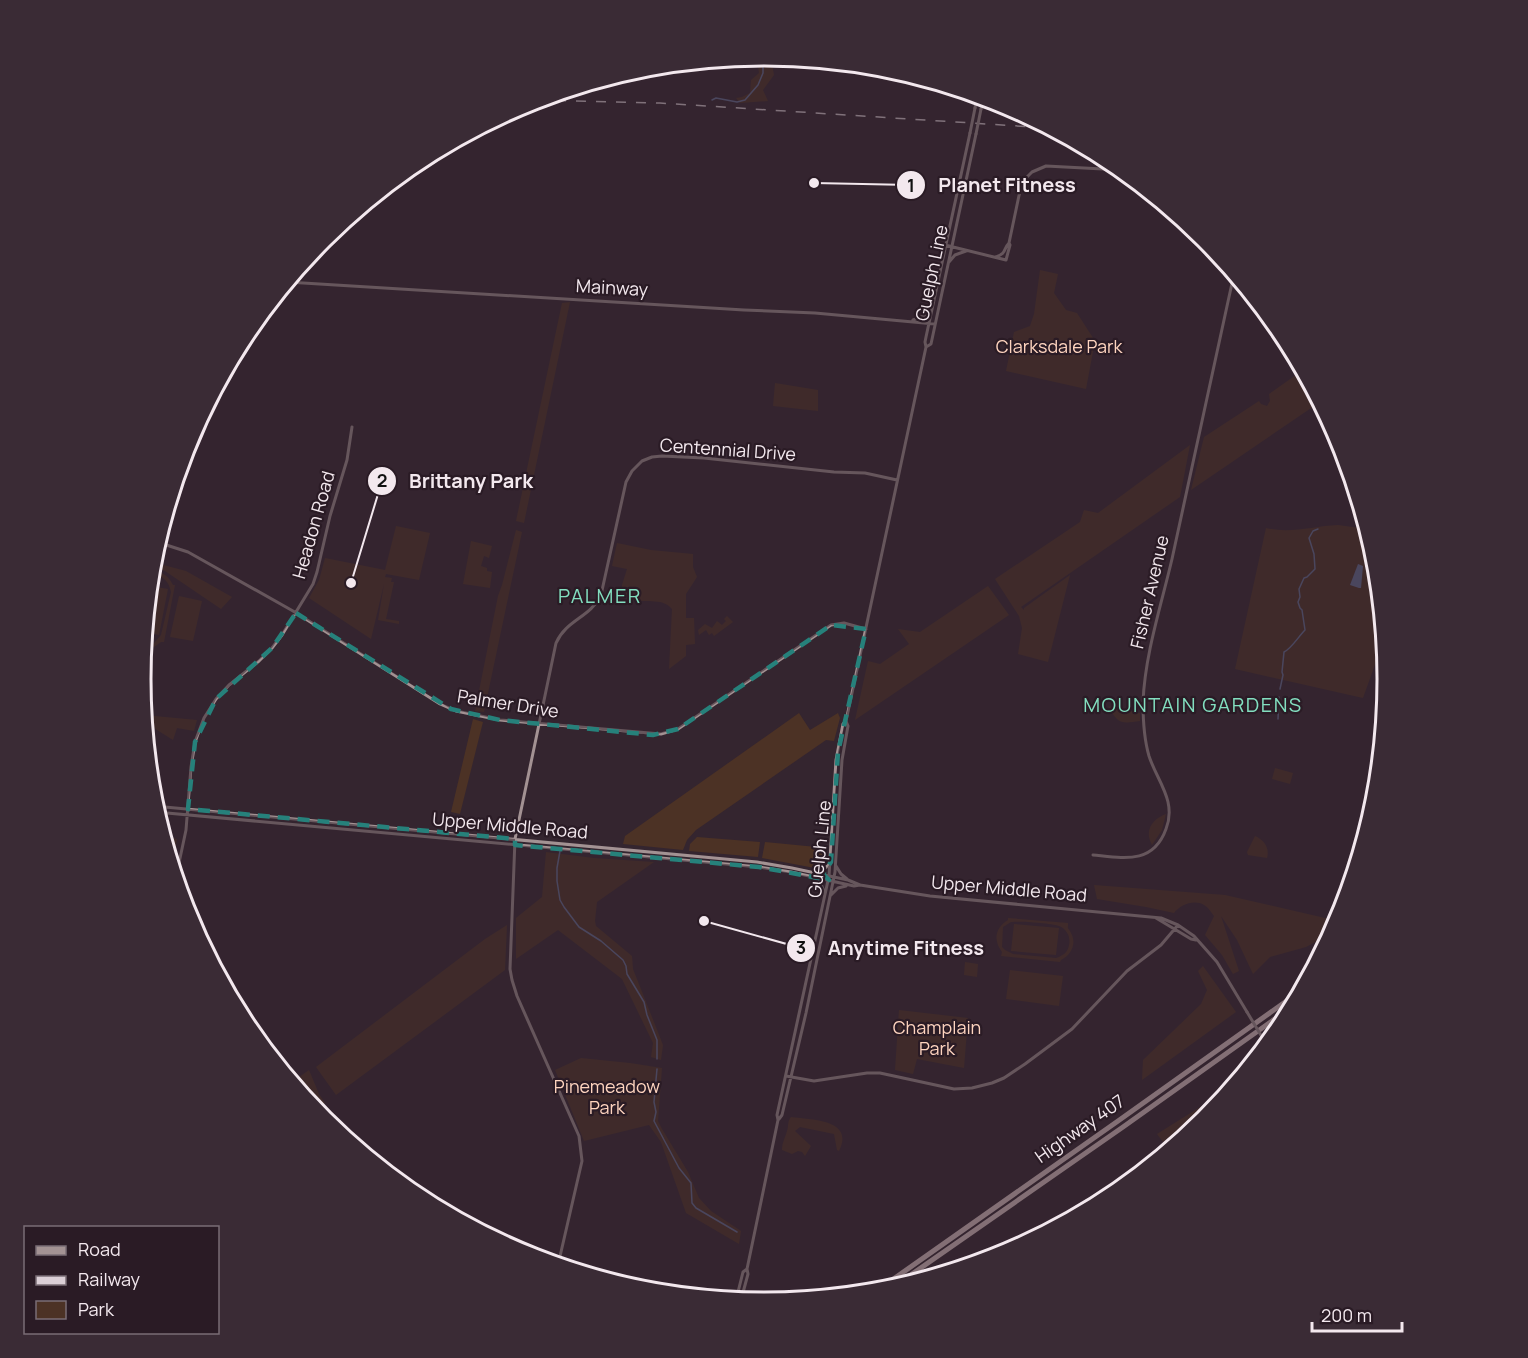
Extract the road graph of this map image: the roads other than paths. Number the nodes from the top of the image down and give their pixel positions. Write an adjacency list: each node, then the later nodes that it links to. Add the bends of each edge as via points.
1 (976, 104): 5 (street, Guelph Line, bridge)
2 (981, 107): 6 (street, Guelph Line, bridge)
3 (1105, 169): 4 (street, via 1046,166 1032,172 1021,186)
4 (1009, 243): 8 (street, via 1003,254); 8 (street, via 1006,260)
5 (945, 245): 6 (street); 12 (street, Guelph Line)
6 (952, 246): 7 (street); 9 (street, Guelph Line)
7 (968, 250): 8 (street); 9 (street)
8 (996, 257)
9 (948, 263): 15 (street, Guelph Line)
10 (297, 283): 13 (street, Mainway)
11 (1232, 284): 32 (street, Fisher Avenue, via 1144,686 1147,746 1168,799 1170,816 1159,842 1138,857)
12 (933, 302): 13 (street, via 923,316); 14 (street, Guelph Line)
13 (910, 321): 14 (street, Mainway)
14 (929, 323): 15 (street, Mainway); 16 (street, Guelph Line)
15 (935, 324): 16 (street, Guelph Line)
16 (927, 347): 18 (street, Guelph Line)
17 (352, 427): 20 (street, Headon Road, via 317,572)
18 (897, 480): 21 (street, Guelph Line); 23 (street, Centennial Drive, via 704,458 658,456 642,461 627,482 601,595 590,611 560,633 556,642)
19 (166, 545): 20 (street, Palmer Drive, via 188,552)
20 (296, 613): 23 (street, Palmer Drive, via 446,708); 27 (street, Headon Road, via 272,648 229,685 204,718 195,742)
21 (866, 629): 22 (street, Guelph Line); 23 (street, Palmer Drive, via 844,623 831,625 668,733 653,735)
22 (846, 721): 24 (street, Guelph Line, via 837,752); 25 (street, Guelph Line)
23 (539, 724): 30 (street, Centennial Drive)
24 (834, 797): 25 (street); 34 (street, Guelph Line)
25 (839, 806): 35 (street, Guelph Line)
26 (165, 807): 27 (street, Upper Middle Road)
27 (188, 809): 29 (street, Headon Road); 30 (street, Upper Middle Road)
28 (166, 813): 29 (street, Upper Middle Road)
29 (188, 815): 31 (street, Upper Middle Road); 33 (street, Headon Road)
30 (515, 839): 31 (street, Centennial Drive); 36 (street, Upper Middle Road, via 757,862)
31 (515, 845): 36 (street, Upper Middle Road); 52 (street, Centennial Drive, via 512,980 579,1136 582,1161)
32 (1093, 855)
33 (179, 861)
34 (831, 862): 36 (street); 37 (street, Guelph Line)
35 (836, 865): 37 (street, Guelph Line); 38 (street)
36 (813, 874): 37 (street, Upper Middle Road); 41 (street)
37 (831, 879): 38 (street, Upper Middle Road); 39 (street, Upper Middle Road); 41 (street, Guelph Line); 42 (street, Guelph Line)
38 (848, 880): 40 (street, Upper Middle Road)
39 (849, 885): 40 (street, Upper Middle Road); 42 (street)
40 (860, 885): 43 (street, Upper Middle Road, via 1146,916)
41 (825, 894): 44 (street, Guelph Line)
42 (830, 896): 45 (street, Guelph Line)
43 (1177, 927): 48 (street, Upper Middle Road, bridge, via 1217,962); 50 (street, via 1072,1029 992,1083 954,1089 880,1073 814,1082)
44 (803, 997): 45 (street); 49 (street, Guelph Line)
45 (808, 998): 50 (street, Guelph Line)
46 (1285, 1002): 55 (highway, Highway 407)
47 (1275, 1019): 54 (highway, Highway 407)
48 (1262, 1036)
49 (786, 1076): 50 (street); 51 (street, Guelph Line)
50 (791, 1077): 51 (street, Guelph Line)
51 (778, 1120): 53 (street, Guelph Line)
52 (560, 1256)
53 (747, 1269): 56 (street, Guelph Line); 57 (street, Guelph Line)
54 (913, 1273)
55 (896, 1277)
56 (738, 1291)
57 (743, 1291)

